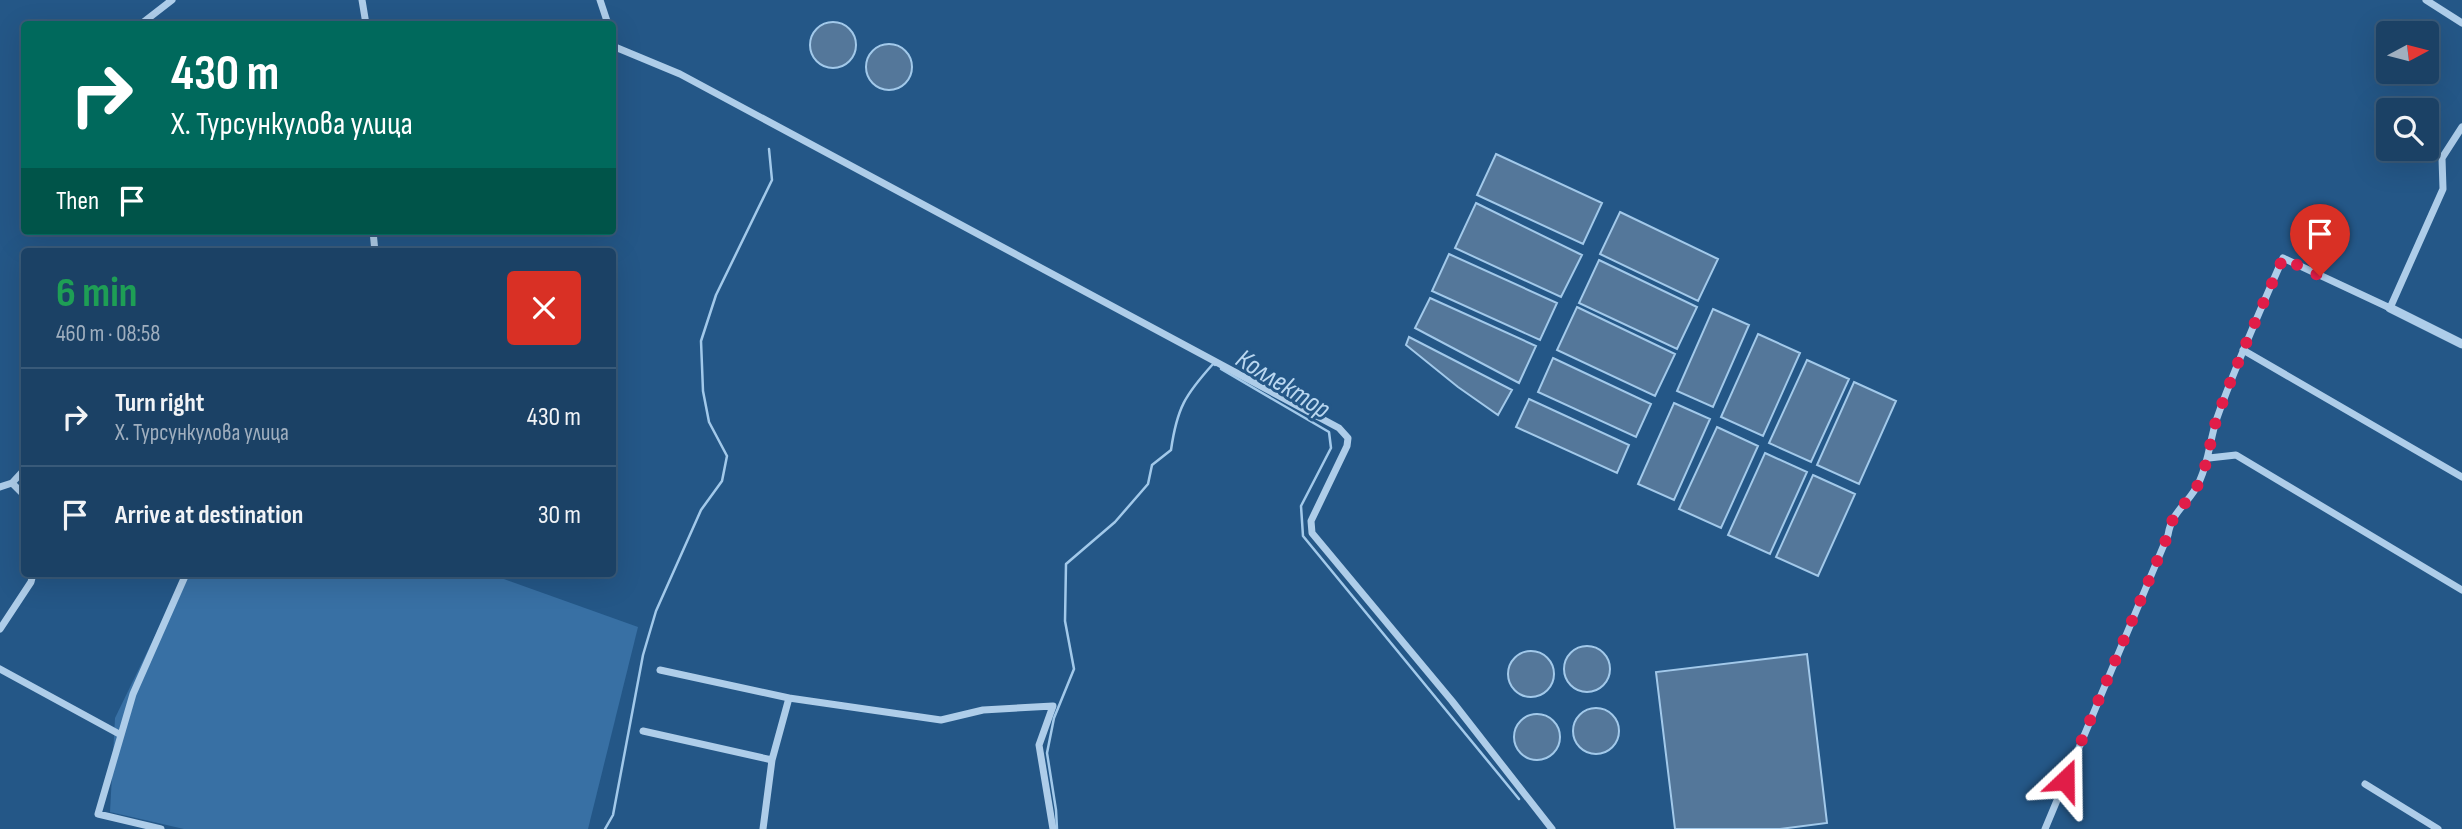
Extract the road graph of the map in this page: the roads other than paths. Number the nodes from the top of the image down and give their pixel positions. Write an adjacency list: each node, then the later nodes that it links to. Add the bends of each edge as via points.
1 (172, 0): 5 (street)
2 (362, 0): 6 (street)
3 (600, 0): 7 (street)
4 (2426, 0): 8 (street)
5 (145, 21)
6 (366, 21)
7 (607, 21)
8 (2462, 23)
9 (616, 47): 35 (street, via 680,74 1339,428 1348,438 1347,446 1311,521 1312,533)
10 (2462, 127): 11 (street)
11 (2459, 138): 12 (street, via 2442,158 2443,189)
12 (2390, 308): 13 (street); 14 (street, via 2283,258)
13 (2462, 344)
14 (2244, 351): 15 (street, via 2217,419); 17 (street)
15 (2209, 458): 23 (street, via 2236,455); 36 (street, via 2194,493 2171,520)
16 (21, 473): 18 (street)
17 (2462, 477)
18 (12, 483): 19 (street); 20 (street)
19 (0, 487)
20 (21, 492)
21 (33, 577): 24 (street)
22 (185, 577): 29 (street, via 133,694)
23 (2462, 590)
24 (0, 629)
25 (0, 669): 29 (street)
26 (660, 670): 27 (street)
27 (789, 698): 30 (street); 34 (street, via 941,720 983,710 1052,706 1039,745)
28 (643, 731): 30 (street)
29 (121, 735): 32 (street, via 98,814)
30 (772, 760): 33 (street)
31 (2365, 784): 37 (street)
32 (161, 829)
33 (762, 829)
34 (1053, 829)
35 (1552, 829)
36 (2045, 829)
37 (2438, 829)

